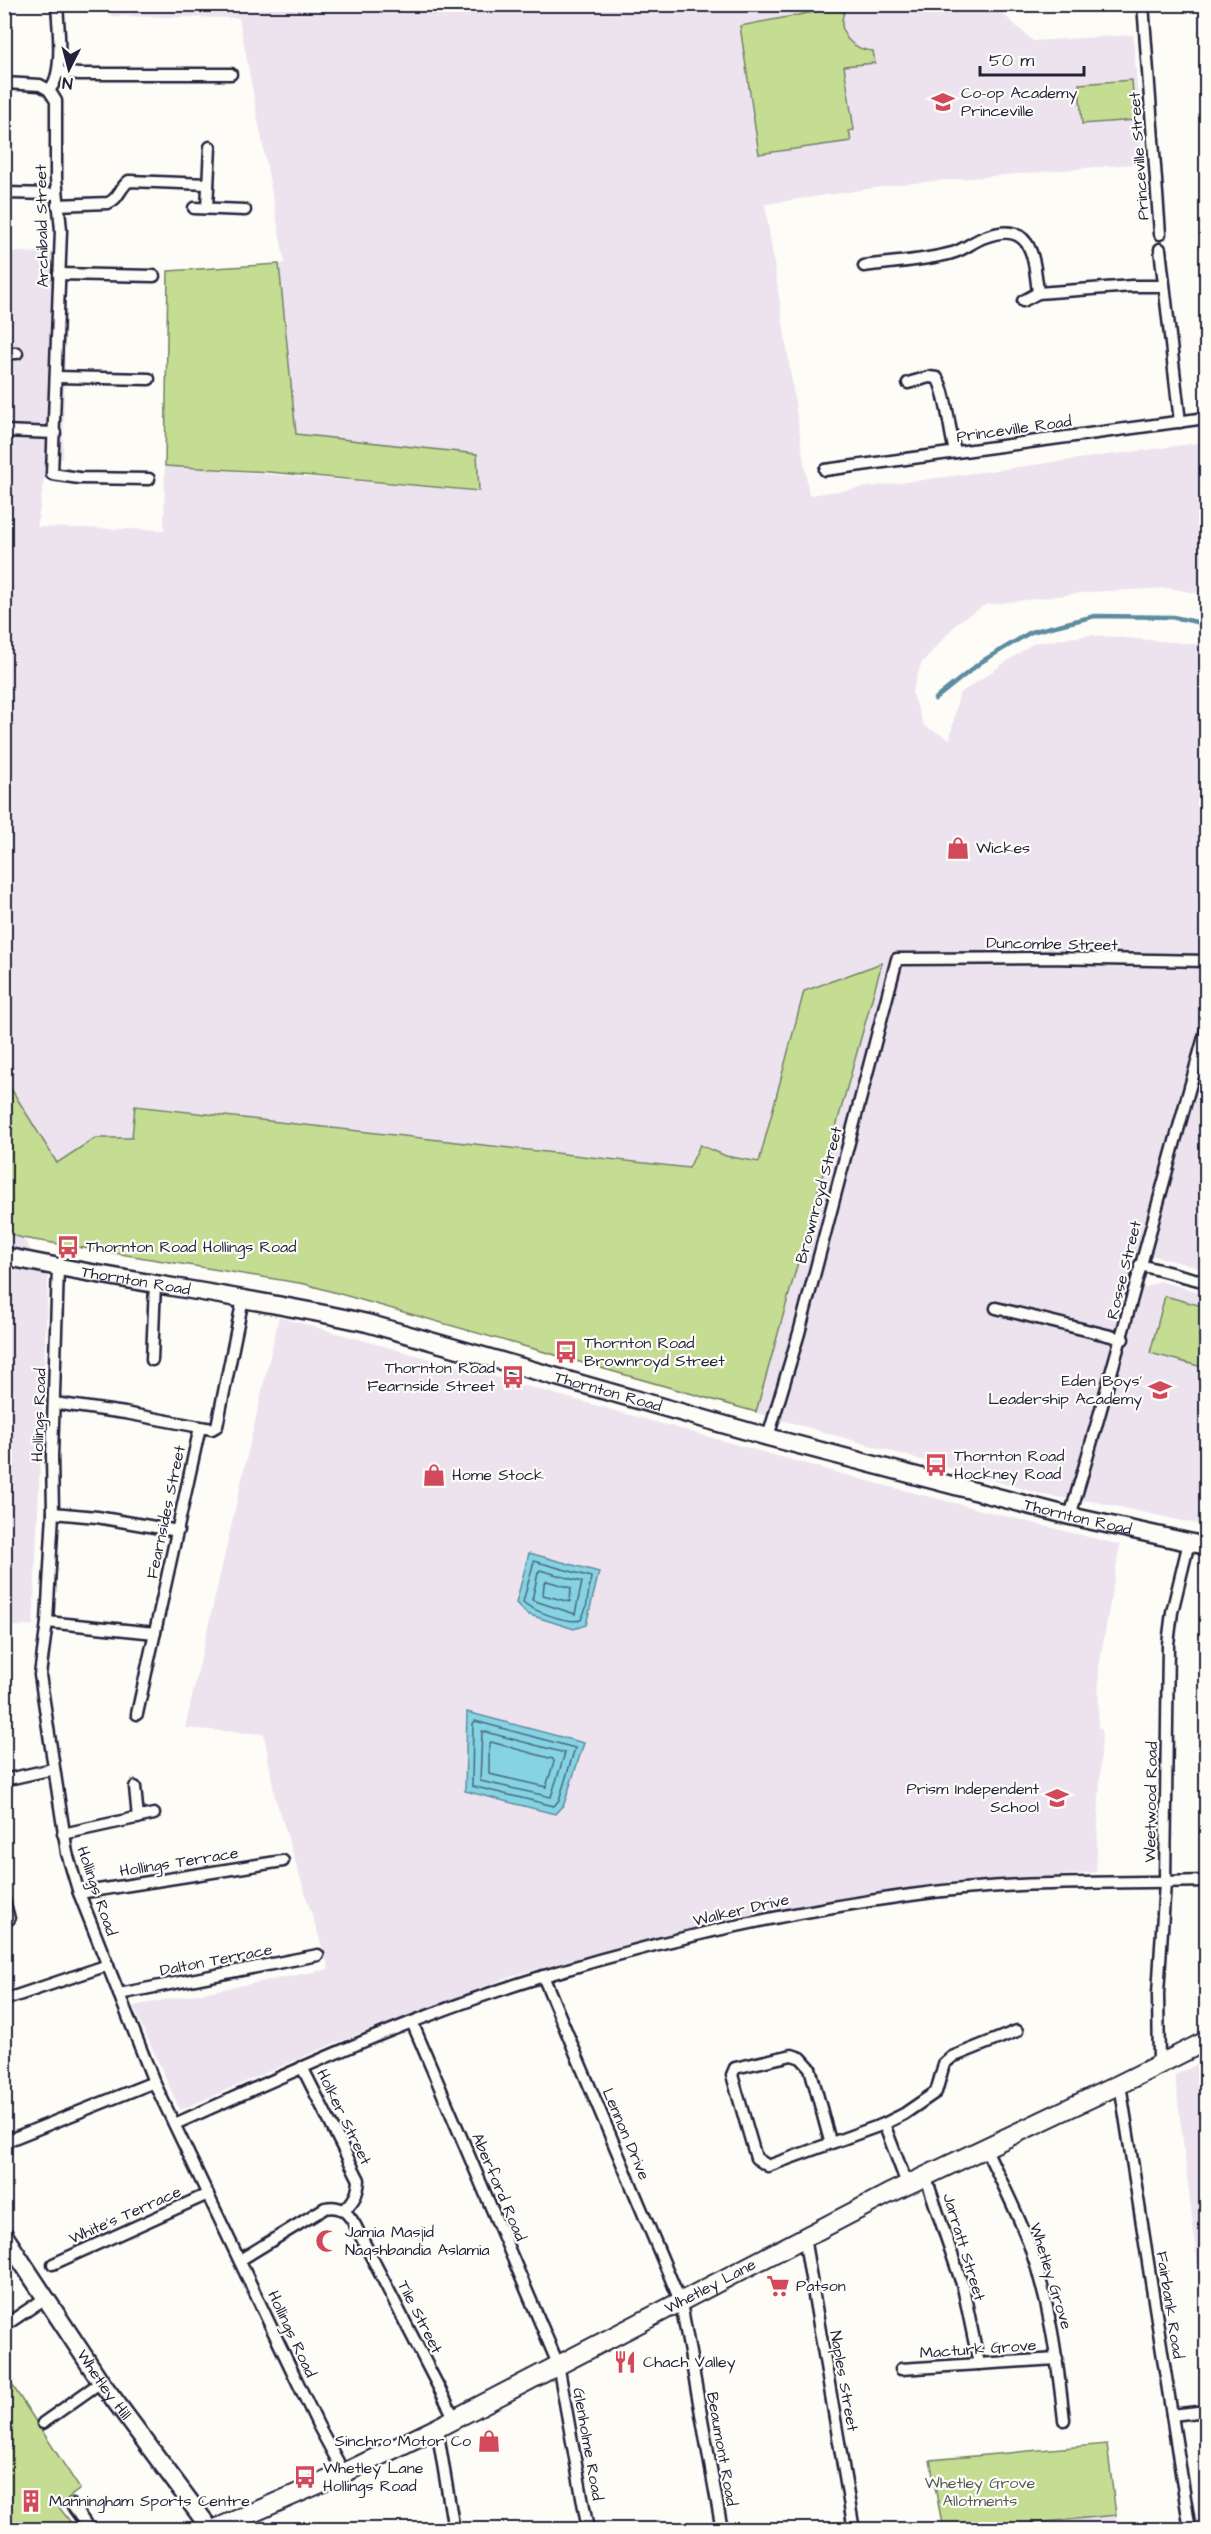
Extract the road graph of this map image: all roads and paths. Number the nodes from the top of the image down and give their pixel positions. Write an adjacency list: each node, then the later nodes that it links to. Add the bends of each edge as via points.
1 (57, 4): 3 (street)
2 (1143, 4): 14 (street, Princeville Street)
3 (59, 72): 4 (street); 6 (street)
4 (231, 74)
5 (4, 82): 6 (street, via 40,85)
6 (49, 90): 10 (street, Archibald Street, via 57,110)
7 (210, 147): 8 (street)
8 (208, 184): 10 (street, via 129,181 108,203); 12 (street)
9 (4, 193): 10 (street)
10 (57, 199): 17 (street, Archibald Street)
11 (194, 208): 12 (street)
12 (207, 208): 13 (street)
13 (245, 210)
14 (1160, 234)
15 (1160, 249): 19 (street)
16 (864, 266): 20 (street, via 950,254 989,236 1013,234 1028,242 1034,256)
17 (60, 274): 18 (street); 24 (street, Archibald Street)
18 (154, 276)
19 (1164, 286): 20 (street); 28 (street)
20 (1038, 293): 21 (street)
21 (1023, 301)
22 (4, 353): 23 (street)
23 (17, 353)
24 (56, 377): 25 (street); 30 (street, Archibald Street)
25 (149, 379)
26 (908, 383): 31 (street, via 929,377 937,378 942,385)
27 (1206, 418): 28 (street, Princeville Road)
28 (1180, 422): 31 (street, Princeville Road)
29 (4, 431): 30 (street)
30 (55, 433): 33 (street, Archibald Street, via 52,474)
31 (955, 452): 32 (street, Princeville Road)
32 (825, 470)
33 (149, 479)
34 (897, 959): 35 (street, Duncombe Street); 48 (street, Brownroyd Street)
35 (1206, 961)
36 (1206, 1030): 38 (street, Rosse Street)
37 (4, 1256): 39 (main road, Thornton Road)
38 (1140, 1265): 40 (street); 44 (street, Rosse Street)
39 (58, 1268): 41 (main road, Thornton Road); 46 (street, Hollings Road)
40 (1206, 1282)
41 (155, 1284): 42 (main road, Thornton Road); 45 (street)
42 (243, 1299): 47 (street, Fearnsides Street, via 217,1426 212,1430); 48 (main road, Thornton Road, via 367,1323)
43 (996, 1308): 44 (street)
44 (1123, 1339): 50 (street, Rosse Street)
45 (152, 1360)
46 (54, 1403): 47 (street); 49 (street, Hollings Road)
47 (200, 1427): 51 (street, Fearnsides Street)
48 (768, 1437): 50 (main road, Thornton Road)
49 (53, 1513): 51 (street); 54 (street, Hollings Road)
50 (1070, 1516): 52 (main road, Thornton Road)
51 (178, 1532): 55 (street, Fearnsides Street)
52 (1189, 1542): 53 (main road, Thornton Road); 65 (street, Weetwood Road, via 1168,1644)
53 (1206, 1546)
54 (46, 1622): 55 (street); 57 (street, Hollings Road, via 40,1675)
55 (155, 1633): 56 (street, Fearnsides Street)
56 (137, 1714)
57 (53, 1769): 58 (street); 62 (street, Hollings Road)
58 (4, 1780)
59 (135, 1786): 61 (street)
60 (154, 1814): 61 (street)
61 (138, 1818): 62 (street)
62 (63, 1833): 66 (street, Hollings Road)
63 (283, 1861): 66 (street, Hollings Terrace)
64 (1206, 1881): 65 (street, Walker Drive)
65 (1165, 1882): 71 (street, Walker Drive, via 1043,1882 913,1894 786,1915); 77 (street, Weetwood Road, via 1158,1994)
66 (79, 1893): 70 (street, Hollings Road)
67 (4, 1900): 68 (street)
68 (9, 1919)
69 (318, 1955): 72 (street, Dalton Terrace)
70 (108, 1965): 72 (street, Hollings Road); 73 (street)
71 (543, 1976): 74 (street, Walker Drive); 95 (street, Lennon Drive)
72 (119, 1994): 79 (street, Hollings Road)
73 (4, 2000)
74 (412, 2022): 78 (street, Walker Drive); 98 (street, Aberford Road)
75 (1017, 2031): 82 (street, via 952,2057 944,2064 936,2092)
76 (1206, 2040): 77 (main road, Whetley Lane)
77 (1159, 2064): 80 (main road, Whetley Lane)
78 (302, 2067): 81 (street, Walker Drive); 89 (street, Holker Street, via 359,2180 355,2197)
79 (154, 2082): 81 (street, Hollings Road); 84 (street)
80 (1120, 2084): 85 (main road, Whetley Lane); 103 (street, Fairbank Road)
81 (175, 2124): 88 (street, Hollings Road)
82 (884, 2124): 83 (street); 87 (street)
83 (830, 2141): 83 (street, via 768,2166 756,2158 732,2075 735,2068 792,2055 801,2058 810,2068)
84 (4, 2142)
85 (985, 2147): 86 (main road, Whetley Lane); 97 (street, Whetley Grove, via 1029,2243)
86 (925, 2175): 87 (main road, Whetley Lane); 99 (street, Jarratt Street, via 963,2287)
87 (907, 2184): 91 (main road, Whetley Lane)
88 (208, 2194): 92 (street, Hollings Road); 93 (street, White's Terrace)
89 (344, 2210): 92 (street, via 336,2206 324,2208); 104 (street, Tile Street, via 355,2224)
90 (4, 2235): 94 (main road, Whetley Hill)
91 (804, 2237): 95 (main road, Whetley Lane); 115 (street, Naples Street)
92 (240, 2260): 108 (street, Hollings Road)
93 (53, 2264)
94 (47, 2297): 96 (street); 101 (main road, Whetley Hill)
95 (681, 2303): 98 (main road, Whetley Lane); 114 (street, Beaumont Road)
96 (4, 2326)
97 (1057, 2359): 99 (street, Macturk Grove); 105 (street, Whetley Grove)
98 (558, 2364): 104 (main road, Whetley Lane); 113 (street, Glenholme Road)
99 (979, 2364): 100 (street, Macturk Grove)
100 (901, 2369)
101 (101, 2382): 106 (street); 111 (main road, Whetley Hill)
102 (1206, 2411): 103 (street)
103 (1172, 2415): 116 (street, Fairbank Road)
104 (455, 2419): 107 (main road, Whetley Lane)
105 (1064, 2420)
106 (43, 2423)
107 (437, 2428): 108 (main road, Whetley Lane); 112 (street)
108 (344, 2473): 111 (main road, Whetley Lane)
109 (72, 2505): 110 (street)
110 (90, 2529)
111 (212, 2529)
112 (454, 2529)
113 (588, 2529)
114 (722, 2529)
115 (854, 2529)
116 (1190, 2529)

